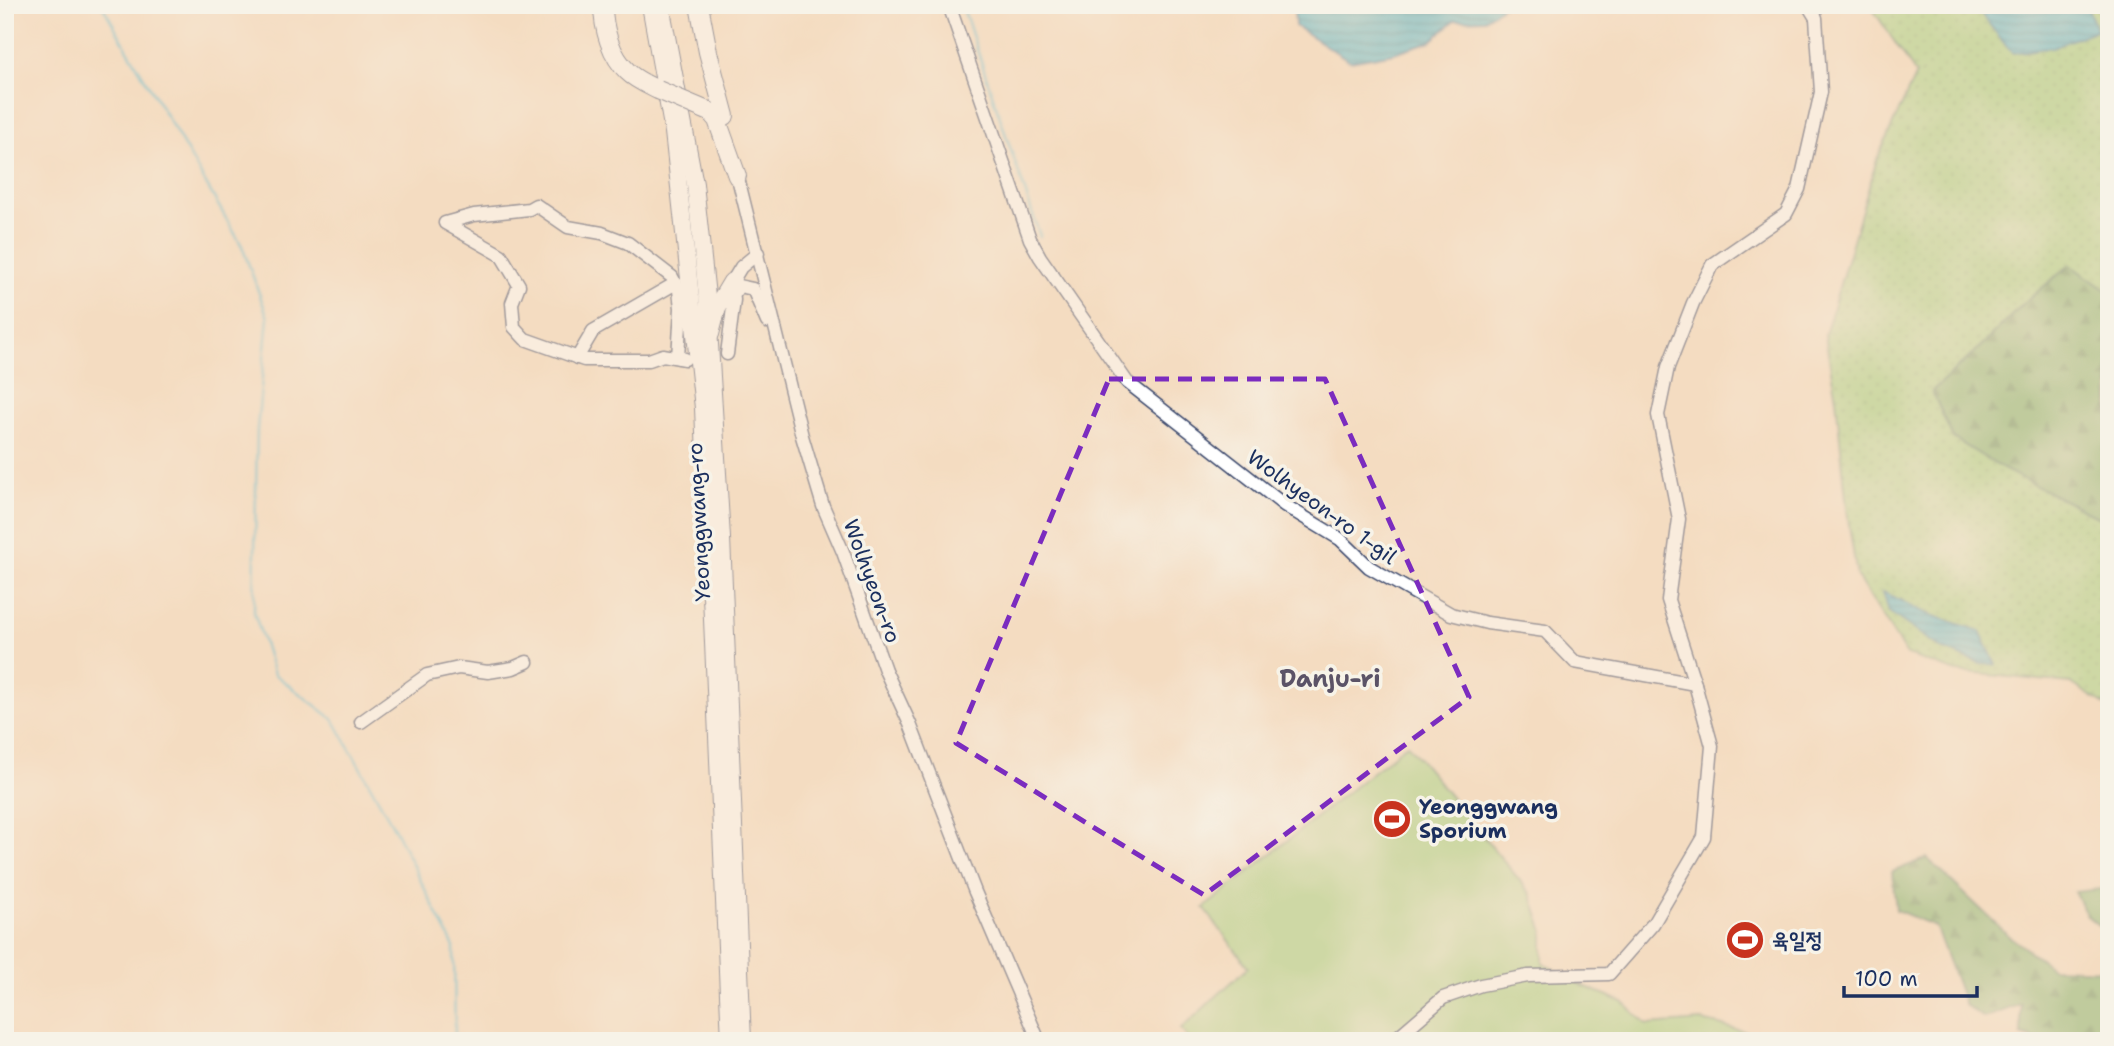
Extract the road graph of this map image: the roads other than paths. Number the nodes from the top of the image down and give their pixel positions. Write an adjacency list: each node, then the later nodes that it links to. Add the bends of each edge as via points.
1 (603, 5): 7 (highway, bridge, via 603,23 613,51 629,72 657,90)
2 (650, 5): 19 (main road, Yeonggwang-ro, via 677,157 703,408)
3 (661, 5): 12 (main road, Yeonggwang-ro, via 695,184)
4 (699, 5): 7 (highway)
5 (949, 5): 17 (street, Wolhyeon-ro 1-gil, via 1030,239 1127,382 1284,505 1339,539 1369,567 1451,614 1545,631 1575,662)
6 (1808, 5): 17 (street, via 1816,18 1821,92 1799,189 1786,214 1712,265 1668,367 1658,415 1679,519 1668,600)
7 (717, 114): 8 (highway)
8 (737, 176): 9 (street, Wolhyeon-ro)
9 (758, 253): 11 (street, via 741,267); 15 (street, Wolhyeon-ro)
10 (676, 283): 14 (street, via 593,331); 14 (street, via 682,358); 14 (street, via 628,243 568,227 536,205 445,223 501,255 509,266 519,285 512,303 514,327 525,338)
11 (733, 288): 12 (highway, via 727,287 717,307); 13 (street); 15 (street, via 753,289)
12 (710, 334): 20 (main road, Yeonggwang-ro)
13 (727, 354)
14 (577, 358)
15 (785, 370): 21 (street, Wolhyeon-ro, via 823,506 885,670)
16 (527, 662): 18 (street, via 488,672 458,668 427,675)
17 (1695, 684): 22 (street, via 1712,746 1704,837 1653,924 1609,974 1528,976 1481,985 1443,998)
18 (361, 722)
19 (730, 1041)
20 (743, 1041)
21 (1039, 1041)
22 (1393, 1041)

